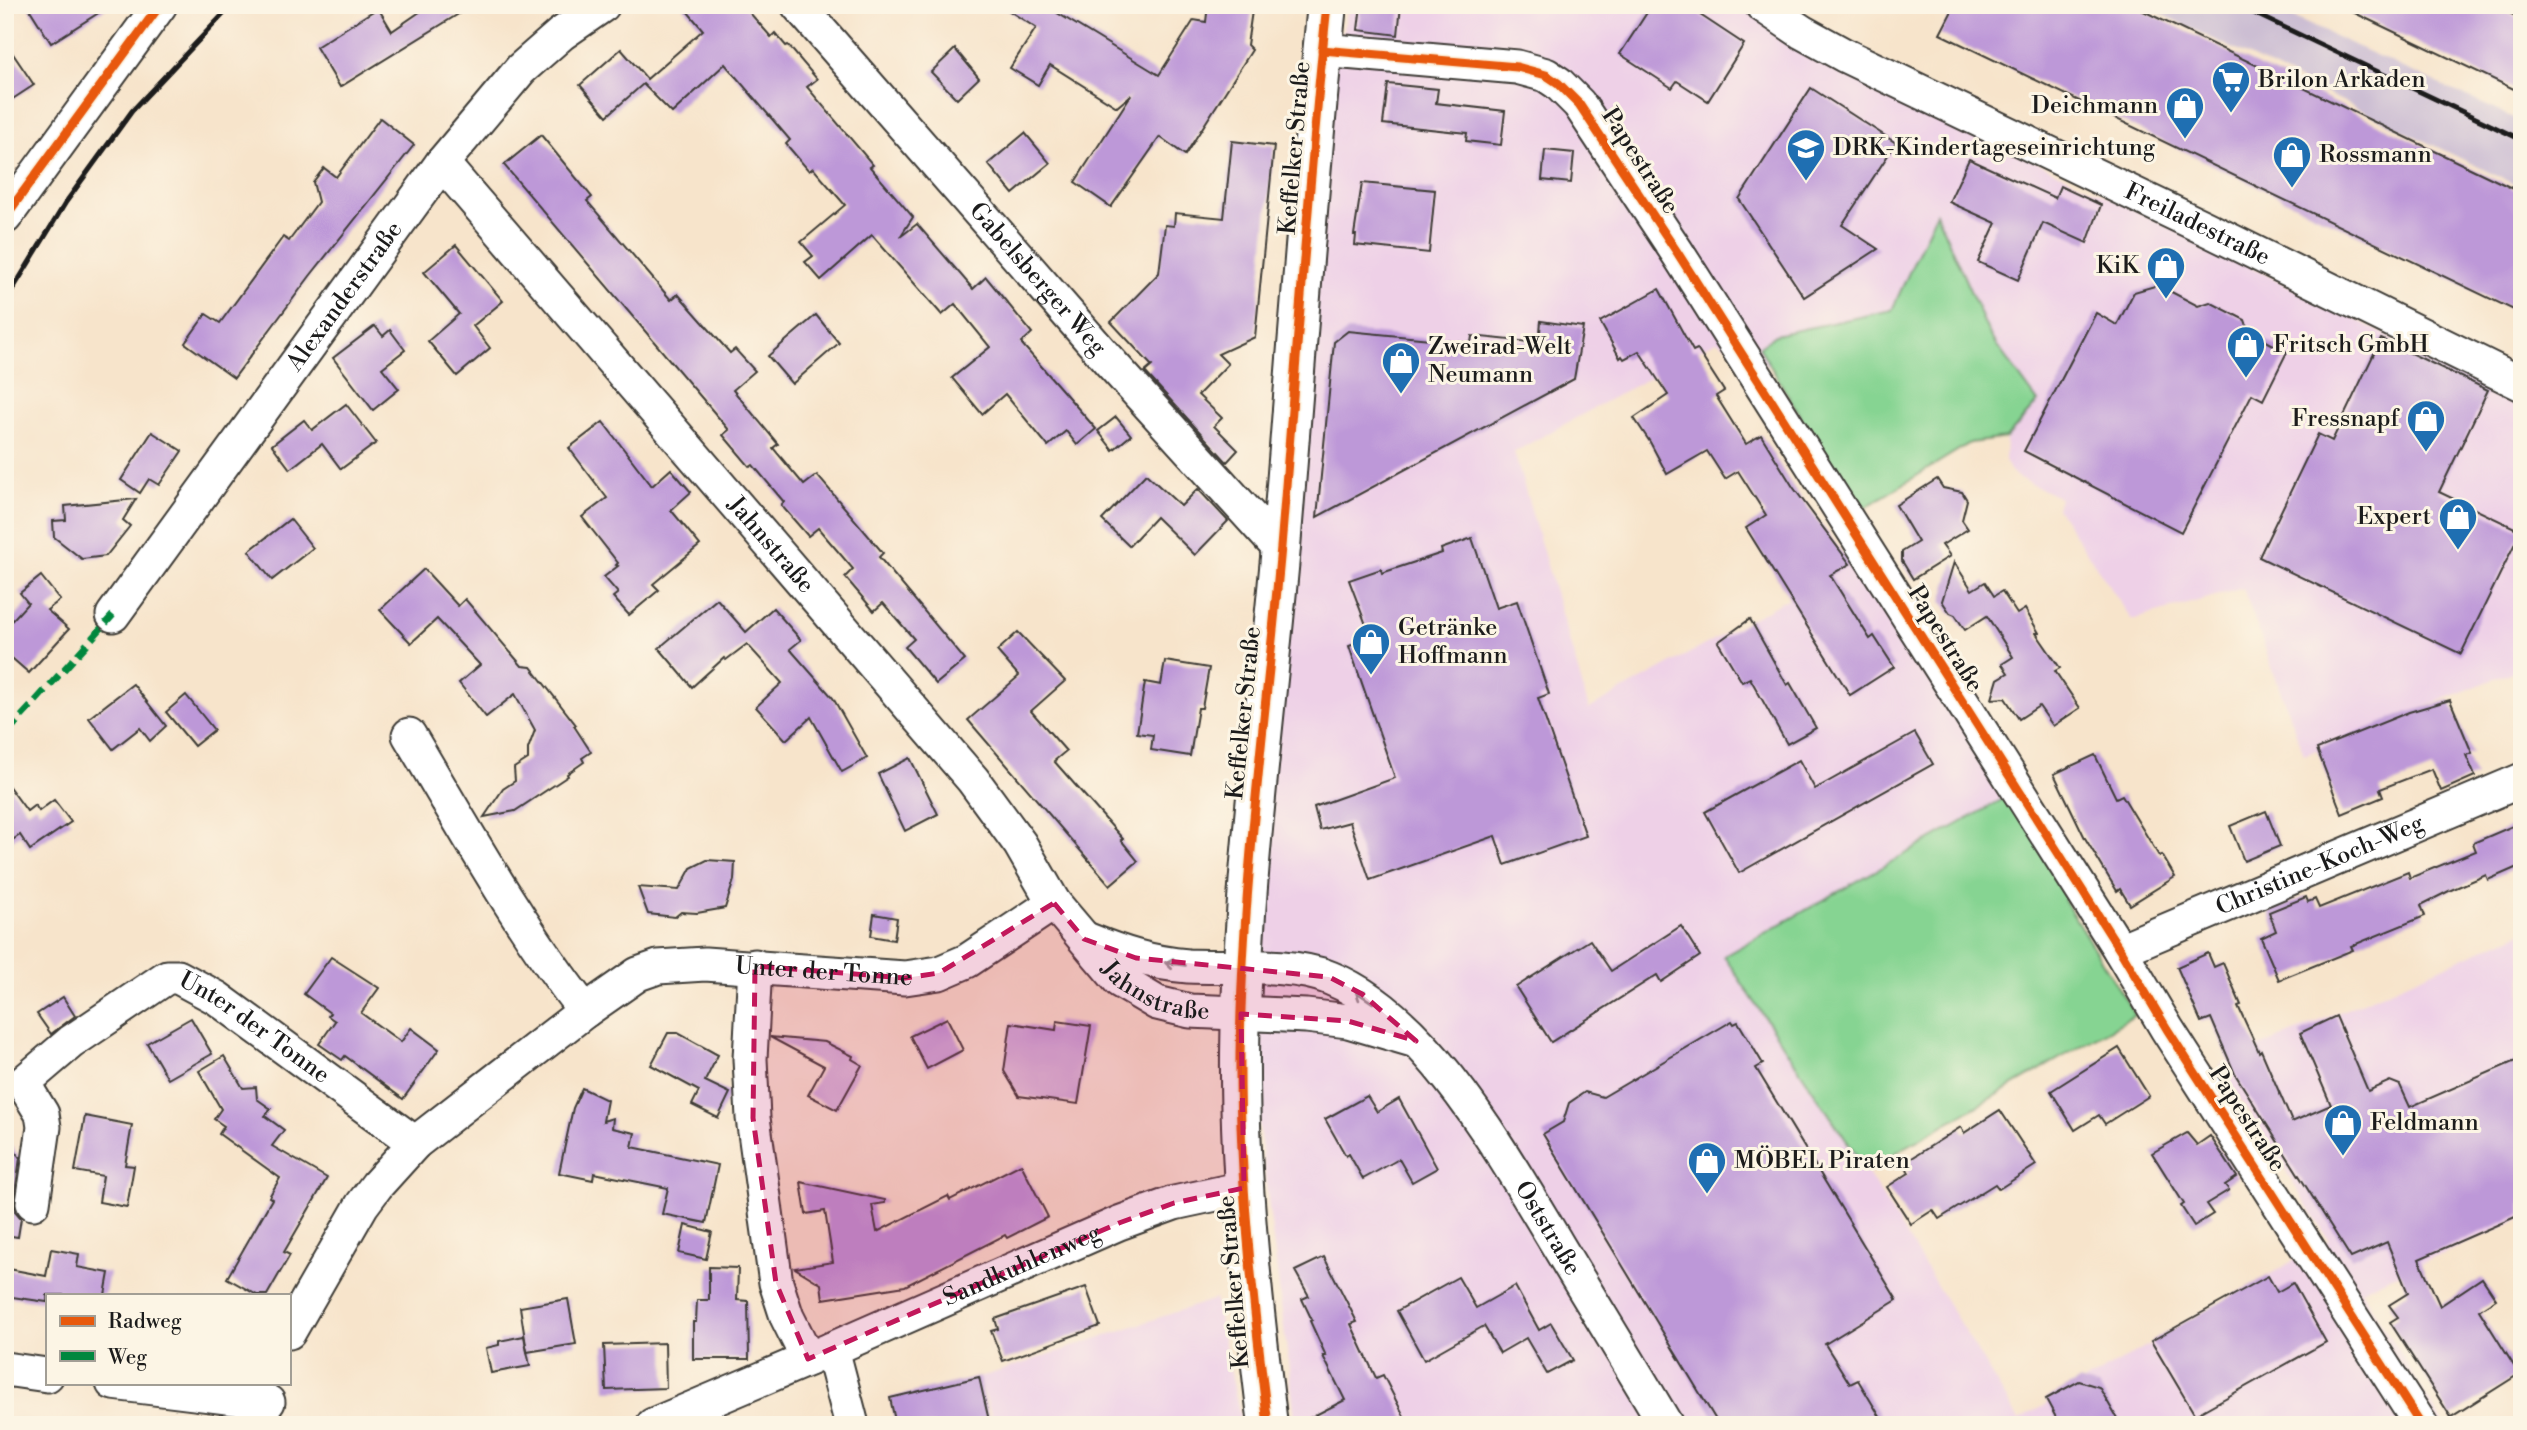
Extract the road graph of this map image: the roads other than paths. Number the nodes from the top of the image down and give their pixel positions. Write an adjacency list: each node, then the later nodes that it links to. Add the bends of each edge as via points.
1 (160, 5): 8 (street)
2 (603, 5): 7 (street, Alexanderstraße, via 521,69)
3 (798, 5): 10 (street, Gabelsberger Weg)
4 (1327, 5): 6 (street, Keffelker Straße)
5 (1762, 5): 9 (street, Freiladestraße, via 1844,55)
6 (1322, 50): 10 (street, Keffelker Straße); 16 (street, Papestraße, via 1517,67 1546,75 1570,93 1677,252)
7 (442, 163): 11 (street, Alexanderstraße); 14 (street, Jahnstraße, via 973,779 1020,844)
8 (6, 213)
9 (2522, 384)
10 (1280, 549): 18 (street, Keffelker Straße, via 1253,813)
11 (113, 615)
12 (409, 735): 19 (street, via 507,900)
13 (2522, 780): 16 (street, Christine-Koch-Weg)
14 (1054, 904): 15 (street, Jahnstraße); 17 (street, Unter der Tonne, via 967,961 939,973 905,978)
15 (1084, 939): 18 (street, Jahnstraße, one-way to 15, via 1136,958); 20 (street, Jahnstraße, via 1120,981 1157,1003)
16 (2120, 950): 35 (street, Papestraße)
17 (755, 966): 19 (street, Unter der Tonne, via 657,967 638,974); 26 (street, via 750,1068 753,1118 776,1283 787,1317)
18 (1243, 968): 20 (street, Keffelker Straße); 21 (street, Oststraße, one-way to 18, via 1362,994 1329,977)
19 (585, 1011): 22 (street, Unter der Tonne)
20 (1241, 1014): 21 (street, via 1348,1021); 23 (street, Keffelker Straße)
21 (1416, 1041): 34 (street, Oststraße, via 1456,1086 1500,1150)
22 (415, 1143): 24 (street, Unter der Tonne, via 217,998 178,977 167,977 71,1042 23,1083 42,1114 44,1128); 25 (street, Unter der Tonne, via 362,1205)
23 (1244, 1188): 26 (street, Sandkuhlenweg, via 1174,1203 1119,1223); 33 (street, Keffelker Straße)
24 (33, 1203)
25 (290, 1330)
26 (820, 1354): 31 (street, Sandkuhlenweg); 32 (street)
27 (5, 1369): 28 (street)
28 (46, 1375)
29 (121, 1384): 30 (street)
30 (268, 1403)
31 (653, 1425)
32 (852, 1425)
33 (1268, 1425)
34 (1666, 1425)
35 (2421, 1425)

